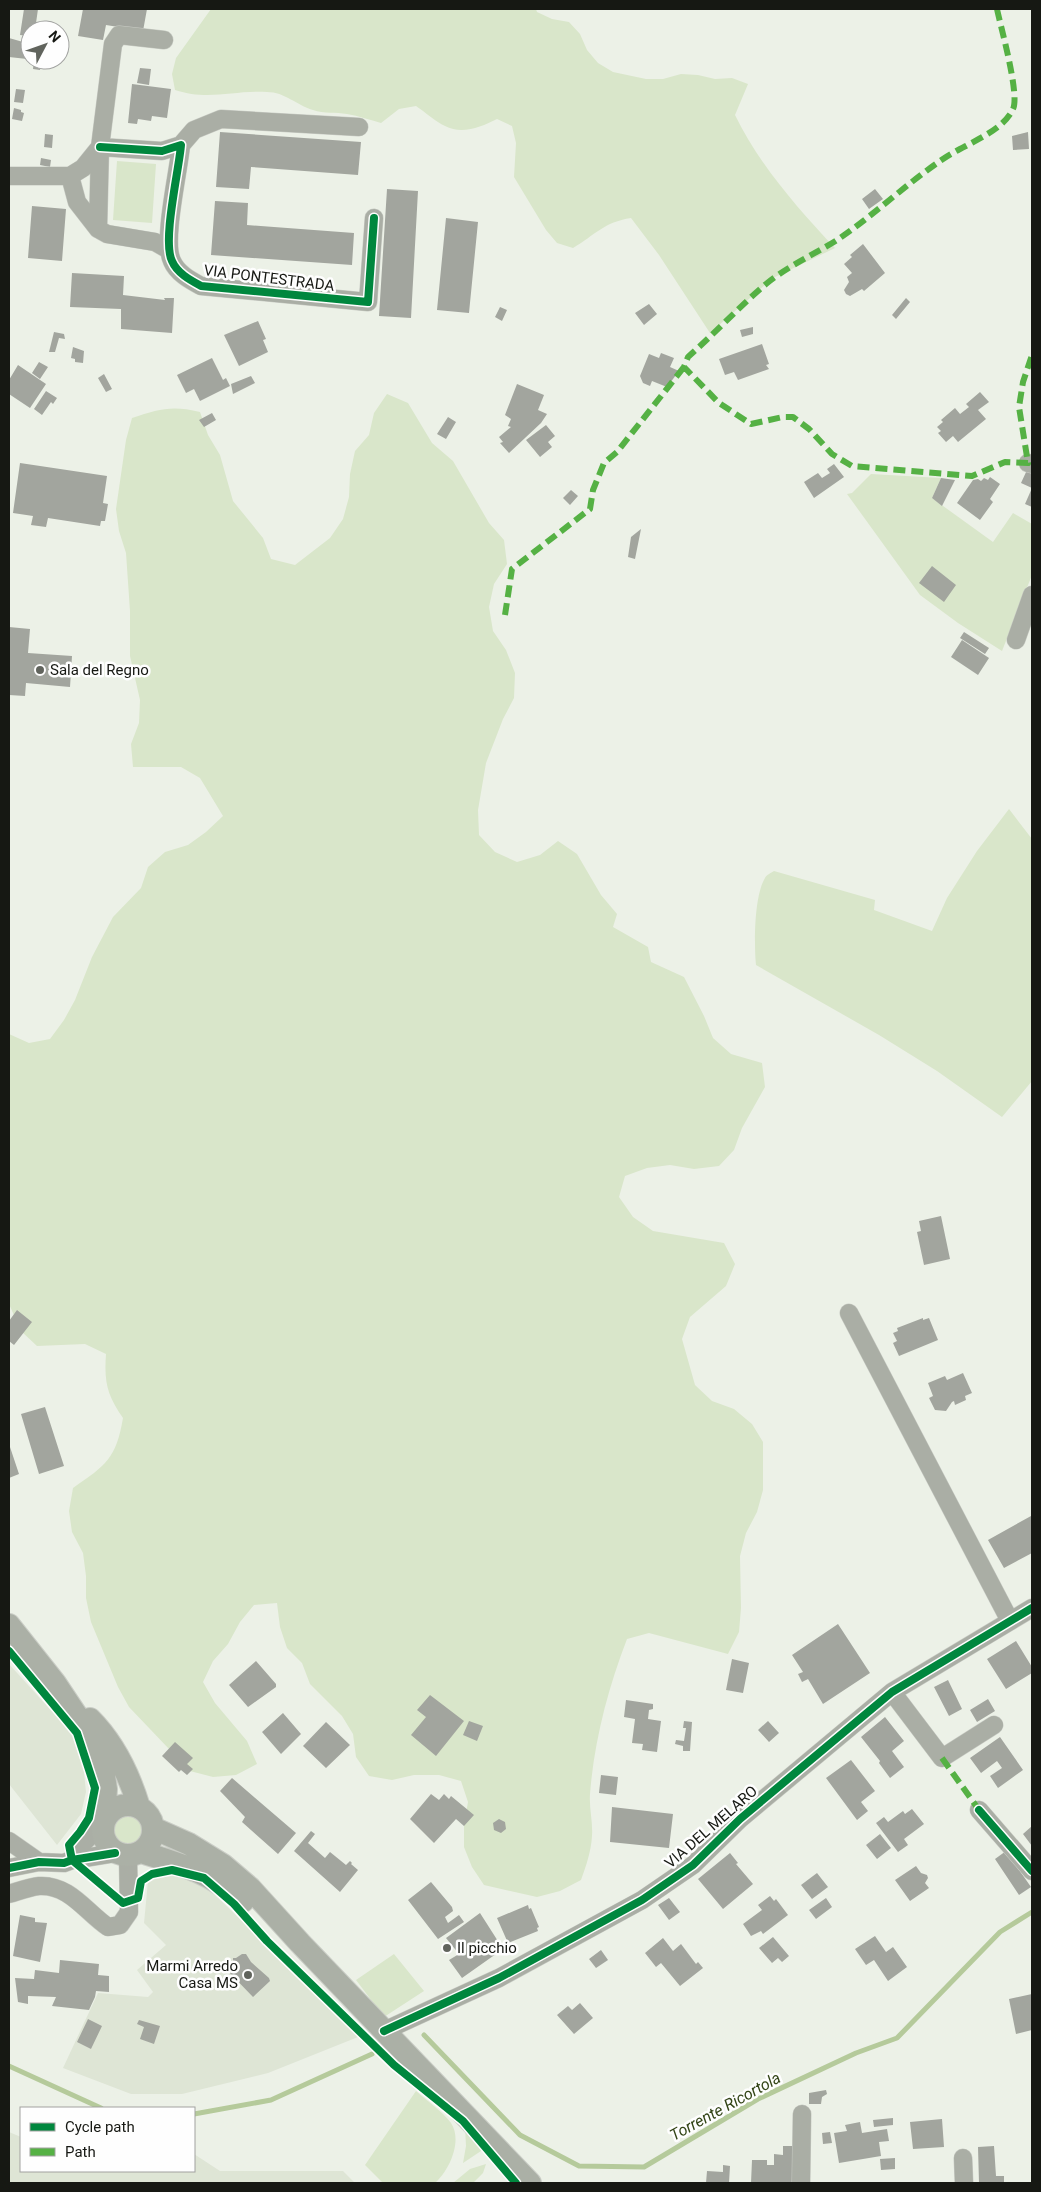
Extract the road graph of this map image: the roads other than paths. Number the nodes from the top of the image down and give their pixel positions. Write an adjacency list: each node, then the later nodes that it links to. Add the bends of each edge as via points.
1 (164, 40): 4 (street, via 119,34 114,44)
2 (359, 127): 3 (street, via 220,119 194,130)
3 (181, 145): 4 (street, via 162,152); 9 (street, via 172,198)
4 (100, 147): 6 (street, via 83,168); 8 (street)
5 (9, 176): 6 (street)
6 (70, 176): 8 (street, via 77,202)
7 (374, 218): 9 (street, VIA PONTESTRADA, via 368,302 201,286 183,275 172,261)
8 (98, 229): 9 (street, via 107,234 155,242)
9 (169, 250)
10 (1032, 595): 11 (street)
11 (1016, 640)
12 (849, 1313): 14 (street)
13 (1032, 1608): 14 (street, VIA DEL MELARO)
14 (1010, 1621): 17 (street, VIA DEL MELARO)
15 (9, 1625): 16 (main road)
16 (55, 1682): 19 (main road, via 100,1729 131,1779); 21 (main road, via 102,1762 106,1789)
17 (892, 1692): 18 (street, via 942,1758); 31 (street, VIA DEL MELARO, via 740,1819 693,1865 642,1900 499,1978)
18 (994, 1725)
19 (139, 1807): 21 (main road, via 122,1805 108,1814); 22 (main road, via 151,1820)
20 (979, 1810): 28 (street)
21 (103, 1823): 24 (main road, via 103,1838 110,1849); 25 (street)
22 (153, 1828): 24 (main road, via 151,1842); 30 (main road, via 189,1844 223,1865 250,1888)
23 (9, 1841): 26 (street)
24 (128, 1854): 25 (street); 29 (street, via 129,1912 120,1925 108,1927 64,1890 40,1886); 30 (main road, via 195,1869 227,1888)
25 (72, 1860): 26 (street, via 64,1863)
26 (39, 1862): 27 (street)
27 (9, 1868)
28 (1032, 1871)
29 (9, 1894)
30 (300, 1944): 31 (main road)
31 (384, 2031): 34 (main road)
32 (802, 2114): 35 (street)
33 (963, 2158): 36 (street)
34 (530, 2183)
35 (801, 2183)
36 (964, 2183)

